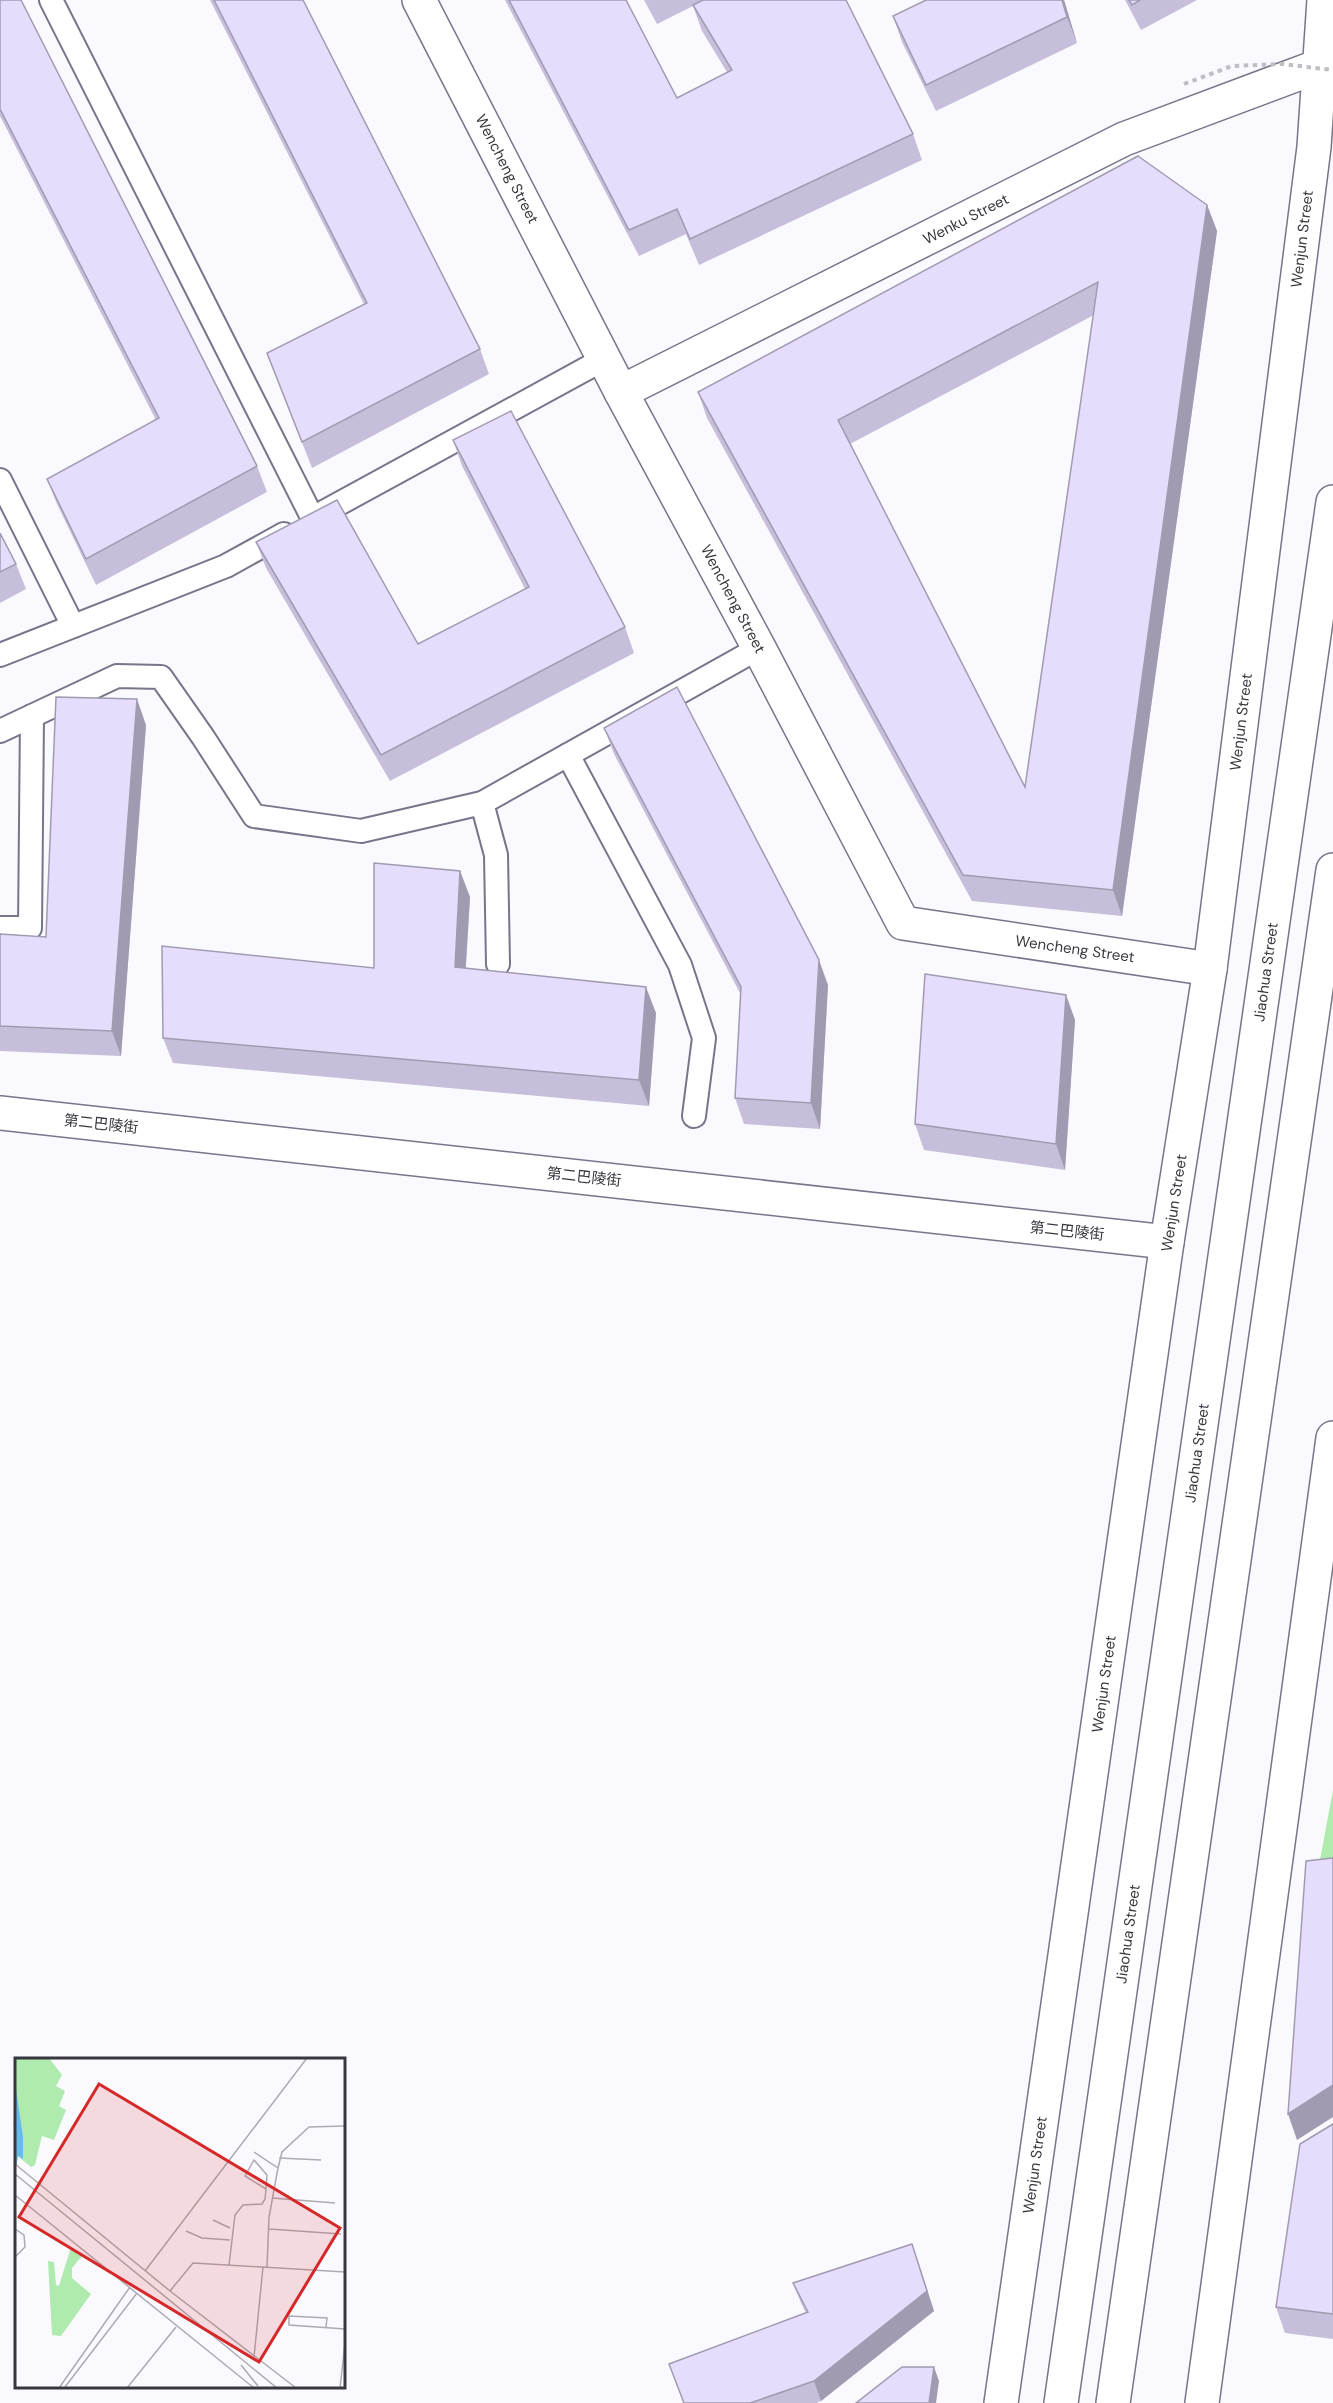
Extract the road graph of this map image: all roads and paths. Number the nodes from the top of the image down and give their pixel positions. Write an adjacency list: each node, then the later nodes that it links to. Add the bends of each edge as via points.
1 (51, 0): 10 (lane)
2 (419, 0): 6 (main road, Wencheng Street)
3 (1324, 0): 4 (main road, Wenjun Street)
4 (1328, 67): 5 (path, bridge, via 1232,66); 7 (main road, Wenku Street, via 1124,139); 21 (main road, Wenjun Street, via 1314,147)
5 (1184, 84)
6 (604, 359): 7 (main road, Wencheng Street); 10 (lane)
7 (621, 392): 12 (main road, Wencheng Street)
8 (0, 480): 11 (lane)
9 (1333, 502): 27 (main road, Jiaohua Street)
10 (313, 519): 11 (lane, via 226,566)
11 (73, 626): 13 (lane)
12 (759, 648): 16 (lane); 21 (main road, Wencheng Street, via 903,923)
13 (0, 655)
14 (32, 716): 15 (lane); 17 (lane, via 117,676 161,677 254,816 362,831); 19 (lane, via 30,928)
15 (0, 731)
16 (568, 755): 17 (lane); 23 (lane, via 680,965 704,1038)
17 (482, 803): 20 (lane, via 496,855)
18 (1333, 870): 28 (main road)
19 (0, 928)
20 (498, 964)
21 (1210, 969): 24 (main road, Wenjun Street)
22 (0, 1113): 24 (main road, 第二巴陵街)
23 (693, 1116)
24 (1167, 1242): 26 (main road, Wenjun Street)
25 (1333, 1438): 29 (main road)
26 (1001, 2403)
27 (1061, 2403)
28 (1113, 2403)
29 (1202, 2403)

